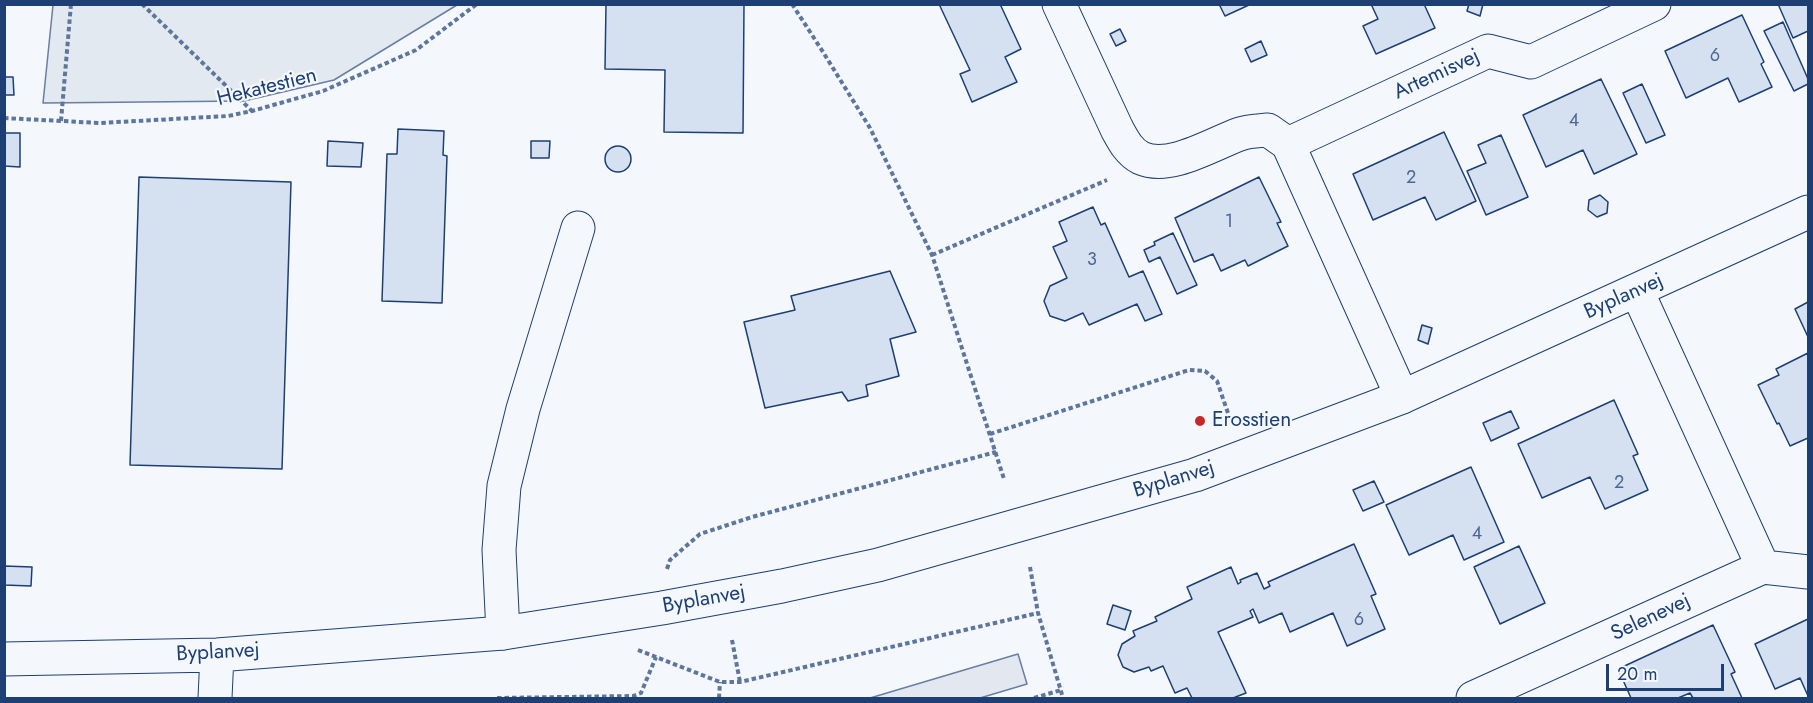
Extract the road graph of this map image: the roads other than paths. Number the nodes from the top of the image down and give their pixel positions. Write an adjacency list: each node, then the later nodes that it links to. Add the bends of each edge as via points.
1 (1059, 4): 3 (street, via 1121,137 1141,158 1161,162 1242,133 1268,130)
2 (1654, 4): 3 (street, Artemisvej, via 1531,62 1488,51)
3 (1288, 144): 7 (street)
4 (1809, 212): 6 (street, Byplanvej)
5 (578, 228): 10 (street, via 504,486 500,550)
6 (1637, 291): 7 (street, Byplanvej); 8 (street)
7 (1402, 397): 10 (street, Byplanvej, via 1184,478 878,565 662,608)
8 (1763, 567): 9 (street); 14 (street, Selenevej)
9 (1809, 572)
10 (503, 633): 11 (street, Byplanvej)
11 (217, 655): 12 (street, Byplanvej); 13 (street)
12 (4, 659)
13 (215, 699)
14 (1473, 699)

